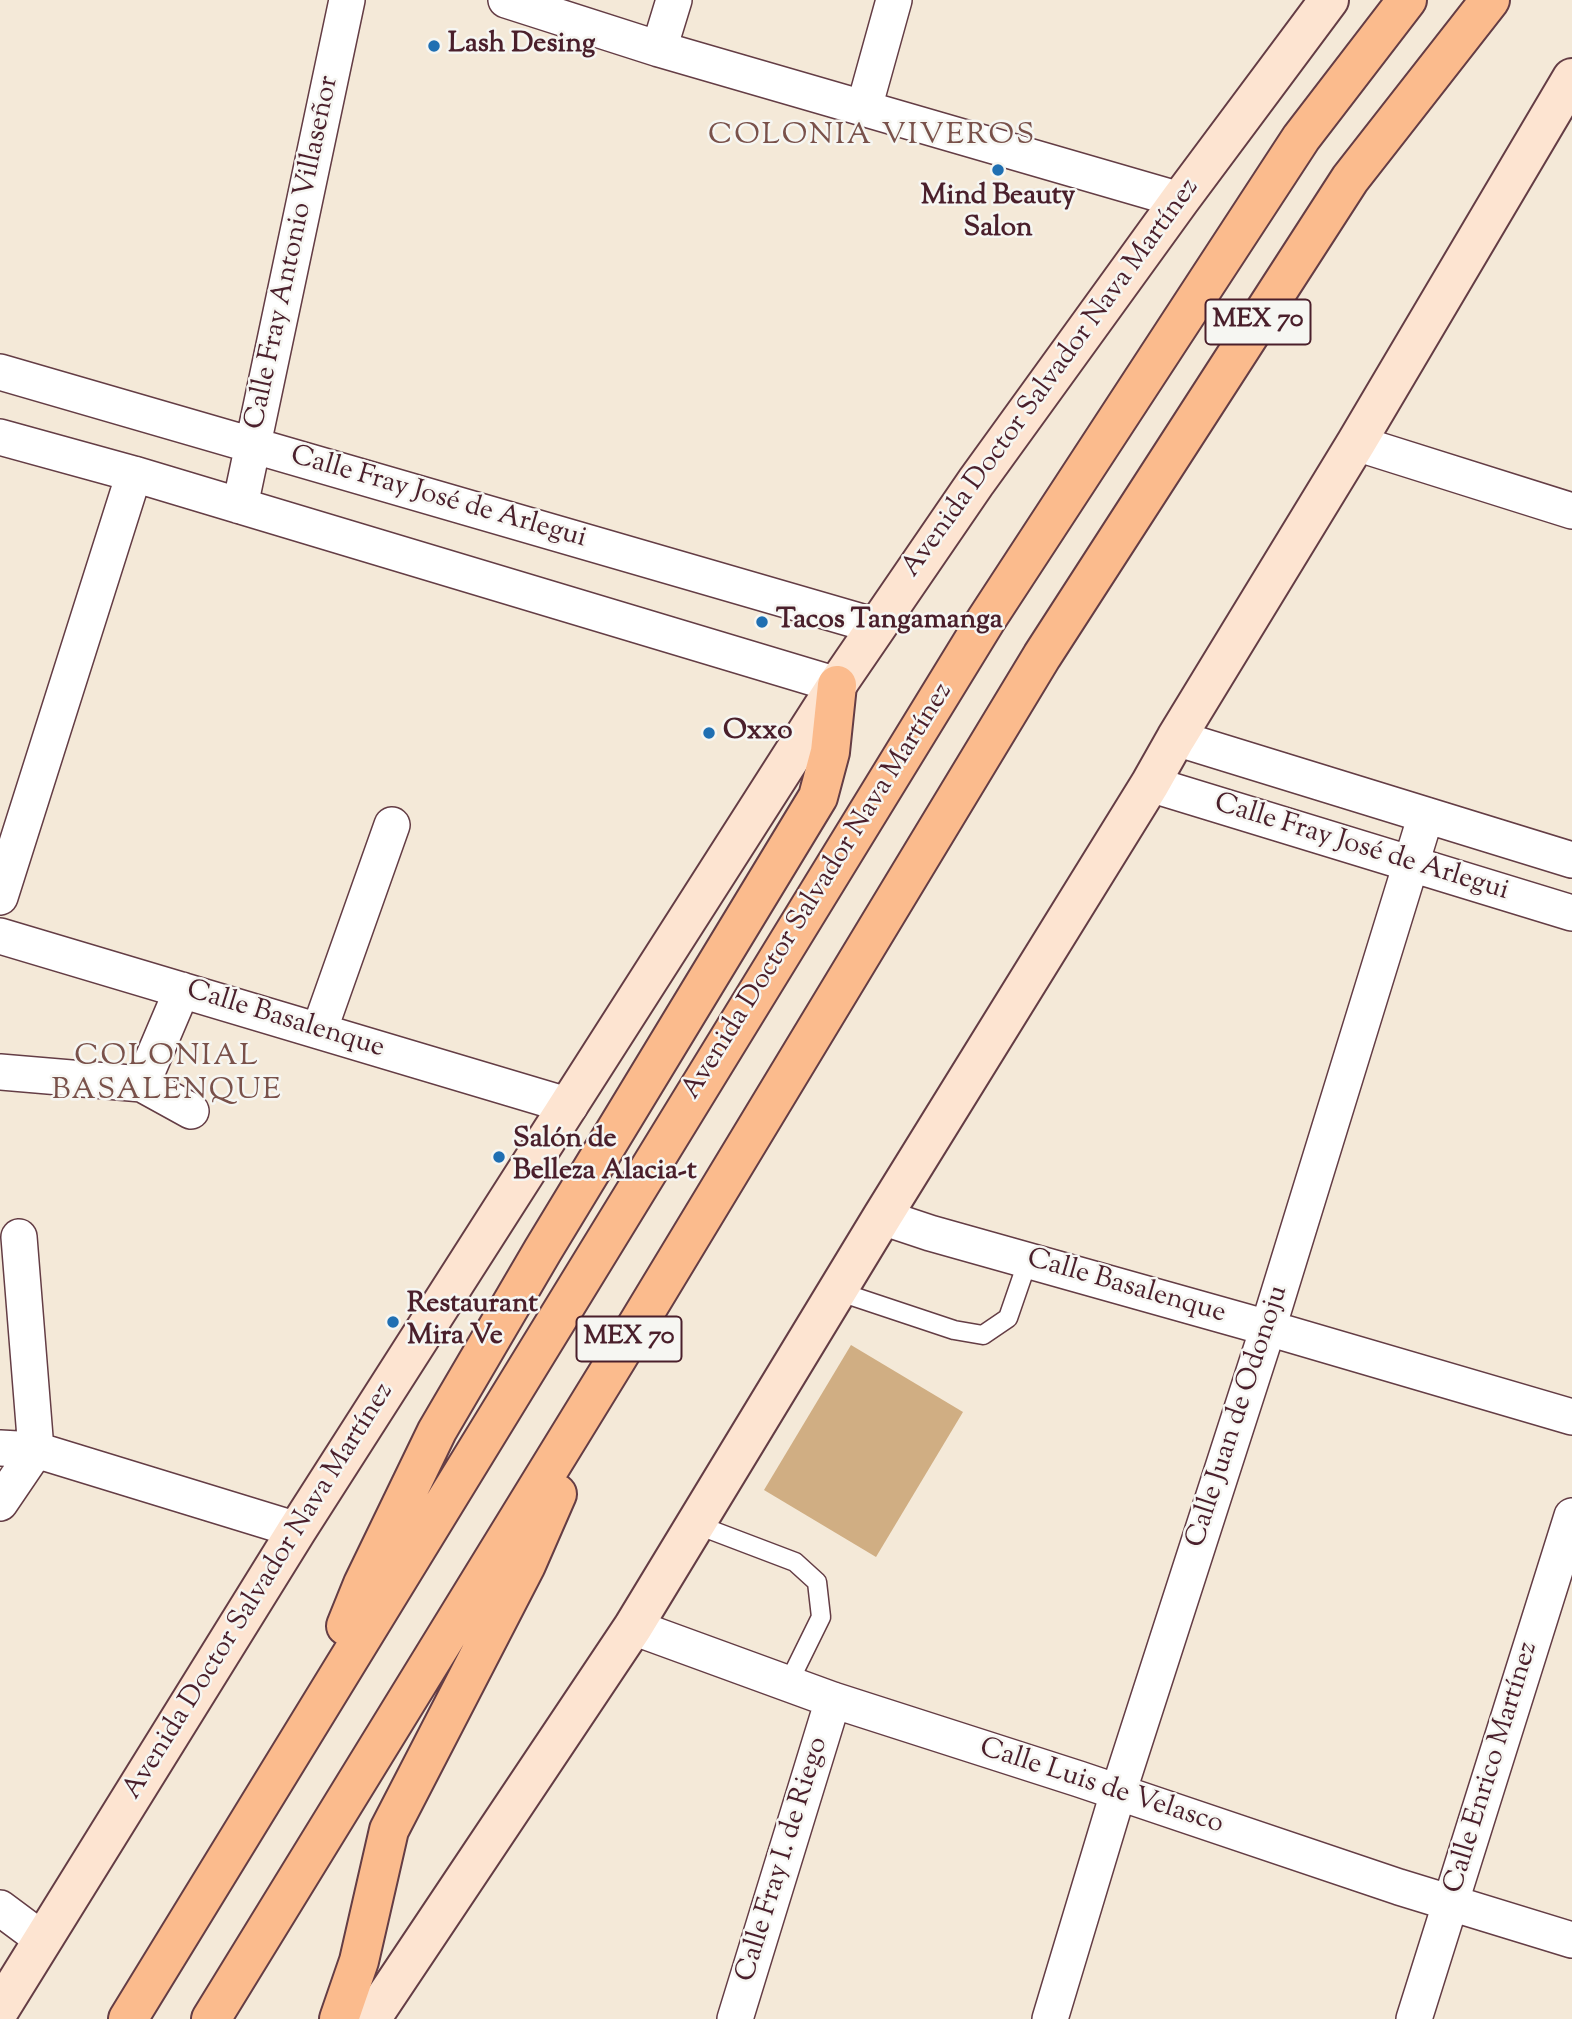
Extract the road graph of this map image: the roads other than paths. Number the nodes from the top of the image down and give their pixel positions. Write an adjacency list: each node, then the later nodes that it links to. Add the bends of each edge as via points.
1 (347, 0): 15 (street, Calle Fray Antonio Villaseñor)
2 (506, 0): 8 (street)
3 (674, 0): 8 (street)
4 (894, 0): 10 (street)
5 (1329, 0): 11 (main road, Avenida Doctor Salvador Nava Martínez)
6 (1407, 0): 52 (highway, Avenida Doctor Salvador Nava Martínez / MEX 70, via 1301,138 986,620)
7 (1490, 0): 41 (highway, MEX 70, via 1350,179 1042,656)
8 (659, 49): 10 (street)
9 (1572, 78): 14 (main road)
10 (863, 108): 11 (street)
11 (1180, 200): 19 (main road, Avenida Doctor Salvador Nava Martínez)
12 (0, 372): 15 (street, Calle Fray José de Arlegui)
13 (0, 437): 16 (street)
14 (1356, 443): 18 (street); 21 (main road)
15 (253, 446): 17 (street, Calle Fray Antonio Villaseñor); 19 (street, Calle Fray José de Arlegui)
16 (134, 474): 17 (street); 27 (street)
17 (240, 506): 20 (street)
18 (1572, 510)
19 (876, 626): 20 (main road, Avenida Doctor Salvador Nava Martínez)
20 (837, 685): 34 (main road, Avenida Doctor Salvador Nava Martínez); 52 (highway, via 830,752 818,797 437,1431 363,1584)
21 (1176, 738): 22 (main road); 23 (street, Calle Fray José de Arlegui)
22 (1150, 784): 26 (street, Calle Fray José de Arlegui); 36 (main road)
23 (1426, 815): 25 (street, Calle Fray José de Arlegui); 26 (street, Calle Juan de Odonoju)
24 (391, 825): 31 (street)
25 (1572, 860)
26 (1409, 865): 28 (street, Calle Fray José de Arlegui); 40 (street, Calle Juan de Odonoju)
27 (0, 897)
28 (1572, 913)
29 (0, 936): 30 (street, Calle Basalenque)
30 (181, 990): 31 (street, Calle Basalenque); 33 (street)
31 (320, 1031): 34 (street, Calle Basalenque)
32 (0, 1072): 33 (street)
33 (142, 1084): 35 (street)
34 (570, 1106): 48 (main road, Avenida Doctor Salvador Nava Martínez)
35 (191, 1111)
36 (882, 1217): 38 (street, Calle Basalenque); 39 (main road)
37 (19, 1237): 44 (street)
38 (1028, 1260): 39 (lane, via 1008,1318 983,1335 954,1330); 40 (street, Calle Basalenque)
39 (837, 1291): 47 (main road)
40 (1268, 1328): 42 (street, Calle Basalenque); 53 (street, Calle Juan de Odonoju)
41 (616, 1360): 60 (highway, MEX 70); 61 (highway, via 526,1564 389,1830 359,1961)
42 (1572, 1417)
43 (0, 1448): 44 (street)
44 (36, 1450): 45 (street); 48 (street)
45 (0, 1503)
46 (1572, 1516): 54 (street, Calle Enrico Martínez)
47 (695, 1524): 49 (main road); 50 (lane, via 795,1562 817,1582 821,1617)
48 (298, 1530): 56 (main road, Avenida Doctor Salvador Nava Martínez)
49 (633, 1627): 50 (street, Calle Luis de Velasco); 62 (main road)
50 (788, 1684): 51 (street, Calle Luis de Velasco)
51 (833, 1700): 53 (street, Calle Luis de Velasco); 63 (street, Calle Fray I. de Riego)
52 (304, 1731): 59 (highway, Avenida Doctor Salvador Nava Martínez / MEX 70)
53 (1118, 1793): 54 (street, Calle Luis de Velasco); 64 (street, Calle Juan de Odonoju)
54 (1451, 1903): 57 (street, Calle Luis de Velasco); 65 (street, Calle Enrico Martínez)
55 (0, 1908): 56 (street)
56 (43, 1940): 58 (main road, Avenida Doctor Salvador Nava Martínez)
57 (1572, 1940)
58 (0, 2009)
59 (128, 2019)
60 (211, 2019)
61 (339, 2019)
62 (371, 2019)
63 (735, 2019)
64 (1050, 2019)
65 (1414, 2019)

